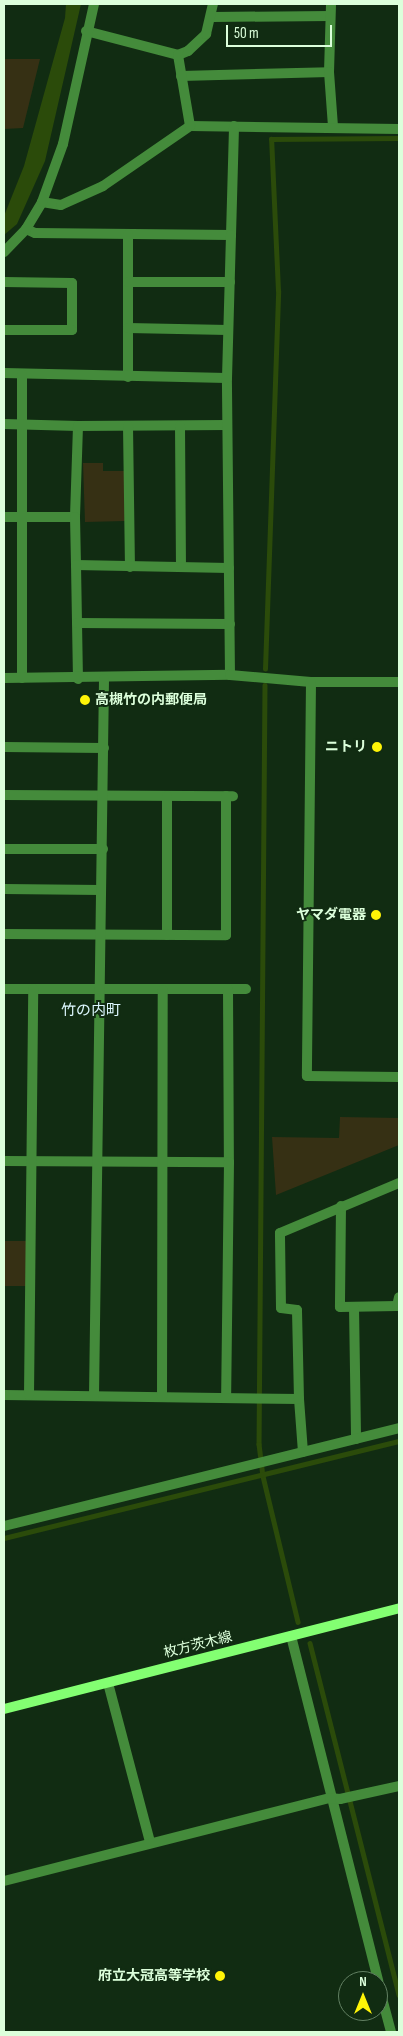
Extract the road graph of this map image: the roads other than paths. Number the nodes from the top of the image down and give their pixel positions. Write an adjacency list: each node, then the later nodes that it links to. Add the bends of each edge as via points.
1 (94, 4): 6 (street)
2 (213, 4): 5 (street)
3 (331, 4): 4 (street)
4 (330, 16): 5 (street); 8 (street)
5 (212, 17): 7 (street, via 206,34 188,51)
6 (86, 31): 7 (street); 14 (street, via 63,144)
7 (178, 55): 9 (street)
8 (329, 72): 9 (street); 12 (street)
9 (182, 76): 10 (street)
10 (190, 126): 11 (street); 14 (street, via 103,186 61,205)
11 (234, 126): 12 (street); 17 (street)
12 (333, 126): 13 (street)
13 (399, 129)
14 (42, 202): 15 (street)
15 (26, 229): 16 (street, via 35,232); 18 (street)
16 (128, 234): 17 (street); 20 (street)
17 (231, 235): 21 (street)
18 (4, 252)
19 (4, 282): 23 (street, via 72,282 72,330)
20 (128, 282): 21 (street); 22 (street)
21 (230, 282): 24 (street)
22 (128, 328): 24 (street); 27 (street)
23 (4, 330)
24 (228, 330): 28 (street)
25 (4, 373): 26 (street)
26 (22, 374): 27 (street); 30 (street)
27 (128, 376): 28 (street)
28 (227, 378): 31 (street)
29 (4, 424): 30 (street)
30 (22, 425): 32 (street); 36 (street)
31 (227, 425): 34 (street); 41 (street)
32 (78, 426): 33 (street); 37 (street)
33 (128, 426): 34 (street); 39 (street)
34 (180, 426): 40 (street)
35 (4, 517): 36 (street)
36 (22, 517): 37 (street); 46 (street)
37 (75, 517): 38 (street)
38 (76, 565): 39 (street); 42 (street)
39 (130, 567): 40 (street)
40 (181, 567): 41 (street)
41 (229, 568): 43 (street)
42 (77, 623): 43 (street); 47 (street)
43 (230, 624): 44 (street)
44 (230, 675): 48 (street); 49 (street)
45 (4, 678): 46 (street)
46 (22, 678): 47 (street)
47 (78, 679): 48 (street)
48 (104, 679): 52 (street)
49 (310, 682): 50 (street); 69 (street, via 307,1076)
50 (399, 682)
51 (4, 748): 52 (street)
52 (104, 748): 55 (street)
53 (4, 795): 55 (street)
54 (167, 796): 55 (street); 62 (street); 62 (street, via 229,796 226,936)
55 (104, 797): 57 (street)
56 (4, 849): 57 (street)
57 (102, 850): 59 (street)
58 (4, 889): 59 (street)
59 (101, 890): 61 (street)
60 (4, 934): 61 (street)
61 (100, 934): 62 (street); 66 (street)
62 (167, 934)
63 (4, 989): 64 (street)
64 (33, 989): 66 (street); 71 (street)
65 (246, 989): 68 (street)
66 (98, 990): 67 (street); 72 (street)
67 (163, 990): 68 (street); 73 (street)
68 (228, 990): 74 (street)
69 (399, 1077)
70 (4, 1161): 71 (street)
71 (33, 1161): 72 (street); 80 (street)
72 (97, 1162): 73 (street); 81 (street)
73 (163, 1162): 74 (street); 82 (street)
74 (228, 1162): 83 (street)
75 (399, 1183): 76 (street)
76 (341, 1206): 78 (street, via 340,1307); 84 (street, via 280,1233 282,1308 297,1310)
77 (399, 1297): 78 (street, via 397,1306)
78 (354, 1307): 86 (street)
79 (4, 1395): 80 (street)
80 (29, 1395): 81 (street)
81 (94, 1396): 82 (street)
82 (162, 1397): 83 (street)
83 (226, 1398): 84 (street)
84 (299, 1399): 87 (street)
85 (399, 1428): 86 (street)
86 (356, 1439): 87 (street)
87 (303, 1452): 88 (street)
88 (4, 1526)
89 (399, 1608): 90 (main road, 枚方茨木線)
90 (291, 1636): 91 (main road, 枚方茨木線); 94 (street)
91 (108, 1683): 92 (main road, 枚方茨木線); 95 (street)
92 (4, 1709)
93 (399, 1786): 94 (street, via 340,1799)
94 (330, 1798): 95 (street); 97 (street)
95 (150, 1842): 96 (street)
96 (4, 1881)
97 (375, 1971)

